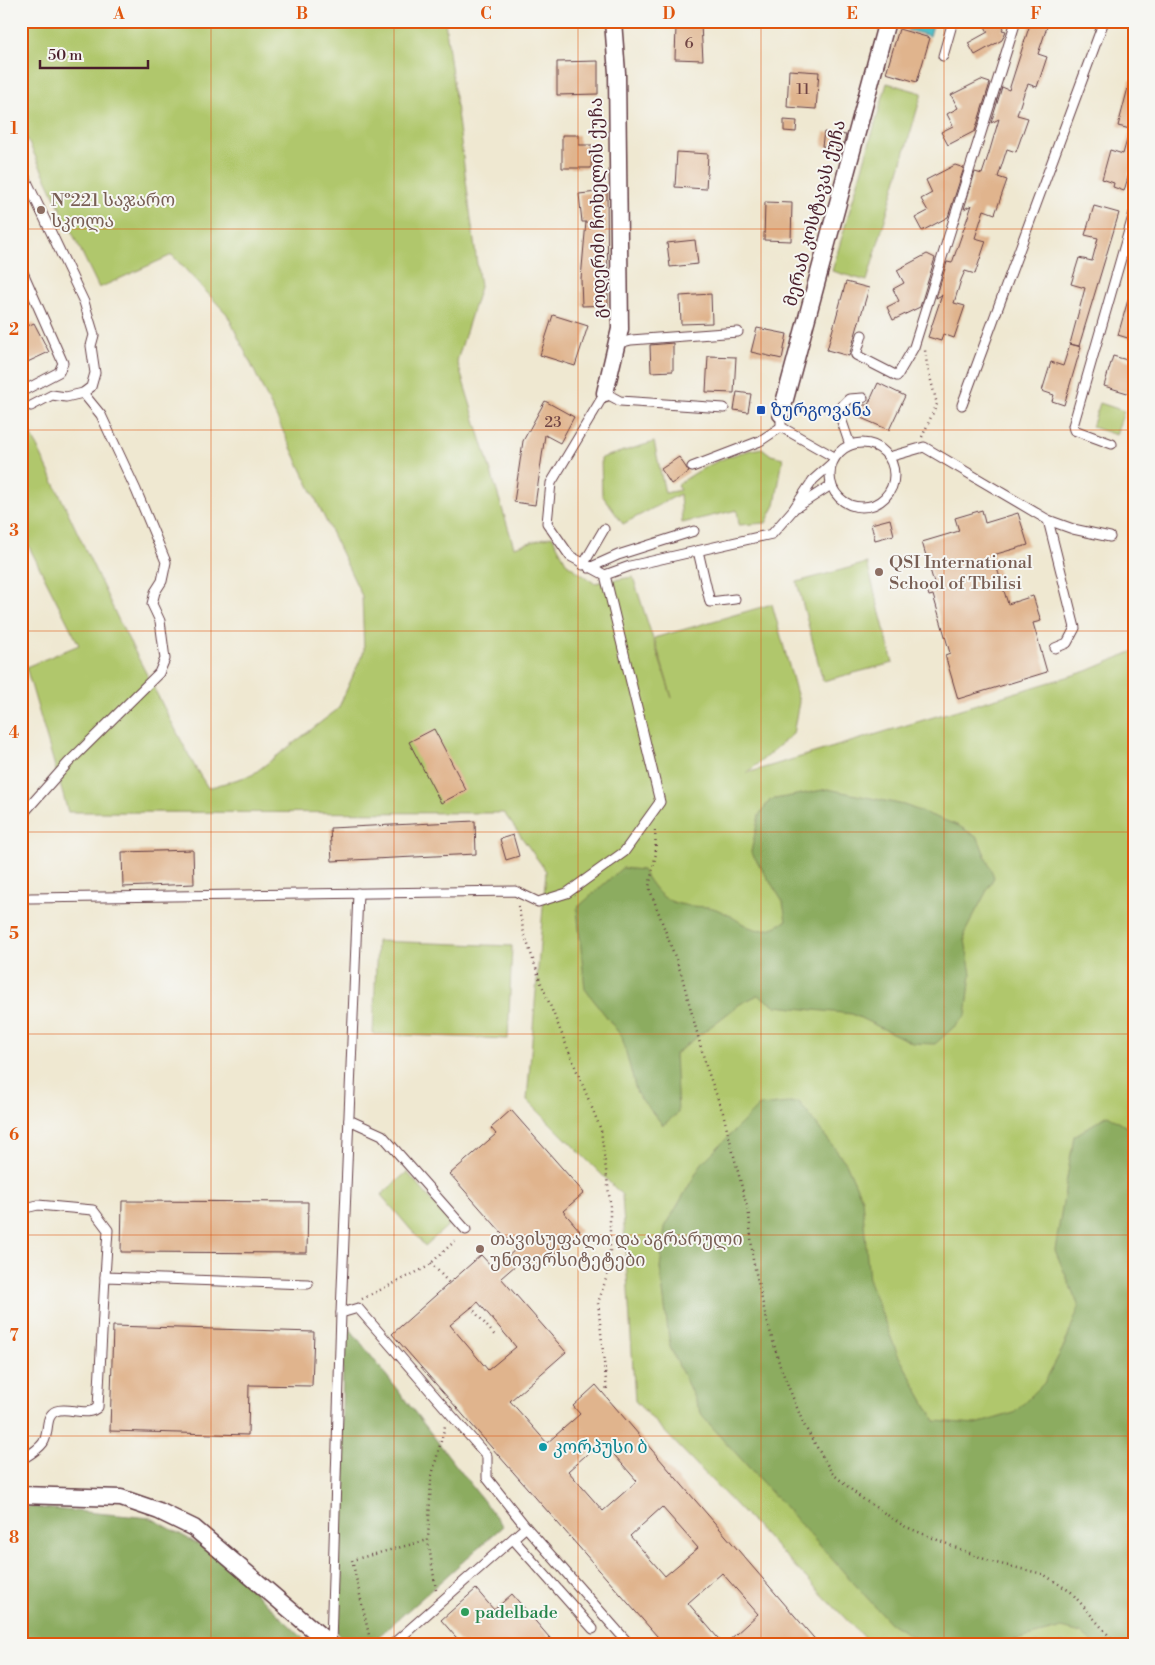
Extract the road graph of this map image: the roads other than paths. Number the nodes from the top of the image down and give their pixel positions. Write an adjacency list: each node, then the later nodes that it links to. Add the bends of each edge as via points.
1 (613, 21): 12 (street, გოდერძი ჩოხელის ქუჩა, via 619,213 620,329)
2 (887, 21): 20 (street, მერაბ კოსტავას ქუჩა)
3 (953, 21): 6 (lane)
4 (1016, 21): 11 (lane, via 914,347 897,376 856,356)
5 (1104, 21): 17 (lane)
6 (943, 56)
7 (21, 169): 14 (lane, via 84,302 94,335 91,346 95,373 91,387)
8 (1134, 213): 21 (lane, via 1073,426 1079,434)
9 (21, 268): 13 (lane, via 63,363 59,372)
10 (738, 332): 12 (lane, via 631,340)
11 (862, 335)
12 (616, 344): 15 (street, გოდერძი ჩოხელის ქუჩა)
13 (21, 392)
14 (83, 392): 18 (lane, via 66,397 52,395); 37 (lane, via 101,415 166,562 152,604 160,621 165,659 159,673 68,763)
15 (605, 393): 19 (lane, via 620,401); 33 (lane, via 551,483 547,523 570,556)
16 (863, 398): 22 (lane, via 849,399 838,410)
17 (962, 405)
18 (31, 406)
19 (724, 408)
20 (781, 421): 24 (lane); 25 (lane, via 760,441)
21 (1112, 444)
22 (850, 445): 23 (lane, via 868,442 880,447); 24 (lane)
23 (890, 457): 26 (lane, via 894,466 892,486 888,495 876,504 851,506 839,498); 28 (lane, via 924,447)
24 (832, 460): 26 (lane); 27 (lane, via 813,480)
25 (692, 468)
26 (831, 485): 27 (lane)
27 (793, 510): 32 (lane, via 772,534)
28 (1048, 520): 31 (lane); 36 (lane, via 1075,628 1067,643)
29 (604, 529): 33 (lane)
30 (694, 531): 33 (lane)
31 (1110, 537)
32 (698, 551): 34 (lane, via 630,566); 35 (lane, via 707,599 710,602)
33 (586, 567): 34 (lane)
34 (605, 576): 38 (lane, via 660,802 624,852 567,893 538,902 515,891)
35 (735, 599)
36 (1055, 648)
37 (21, 816)
38 (358, 893): 39 (lane); 40 (lane)
39 (30, 898)
40 (349, 1120): 42 (lane, via 382,1136); 45 (lane)
41 (21, 1209): 43 (lane, via 38,1205 93,1210 108,1230)
42 (466, 1230)
43 (105, 1278): 44 (lane); 46 (lane, via 98,1407 90,1411 53,1412 43,1444)
44 (308, 1284)
45 (341, 1313): 48 (lane, via 358,1308 449,1412 487,1456 487,1478); 53 (lane)
46 (21, 1460)
47 (21, 1495): 53 (street, via 121,1498 159,1511 194,1528)
48 (526, 1527): 49 (lane); 50 (lane)
49 (513, 1539): 51 (lane); 54 (lane)
50 (541, 1544): 51 (lane); 55 (lane)
51 (528, 1556): 52 (lane)
52 (593, 1629)
53 (330, 1644)
54 (392, 1644)
55 (629, 1644)

